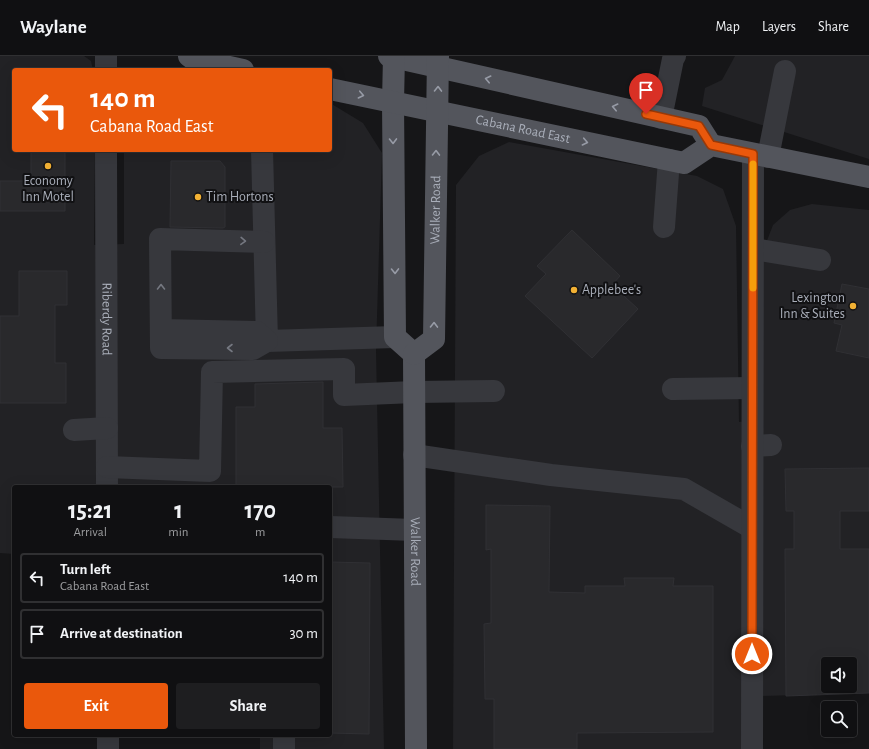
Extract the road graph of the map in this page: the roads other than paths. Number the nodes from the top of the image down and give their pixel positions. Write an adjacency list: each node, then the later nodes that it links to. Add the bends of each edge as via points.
1 (106, 56): 6 (street)
2 (189, 56): 7 (main road)
3 (392, 56): 5 (main road); 10 (main road)
4 (672, 57): 12 (street)
5 (438, 62): 11 (main road, Walker Road, one-way to 5); 12 (main road, one-way to 5)
6 (106, 68)
7 (235, 68)
8 (785, 71): 16 (street)
9 (332, 89): 10 (main road, Cabana Road East, one-way to 10)
10 (393, 102): 11 (main road, Cabana Road East); 23 (main road, one-way to 23)
11 (437, 111): 17 (main road, Cabana Road East, one-way to 17); 25 (main road, Walker Road, one-way to 11, via 434,339)
12 (661, 118): 13 (main road, via 699,126)
13 (711, 145): 16 (main road); 17 (main road, Cabana Road East, via 684,163)
14 (106, 152): 30 (street, Riberdy Road)
15 (262, 152): 20 (street)
16 (760, 155): 18 (main road); 21 (street)
17 (669, 160): 19 (street)
18 (869, 177)
19 (664, 227)
20 (264, 242): 24 (street); 24 (street, one-way to 20, via 253,348 161,348 160,239)
21 (753, 249): 22 (street); 26 (street)
22 (820, 260)
23 (395, 337): 24 (street); 25 (main road)
24 (267, 341)
25 (414, 354): 29 (main road, Walker Road)
26 (752, 388): 27 (street); 35 (street, via 762,446)
27 (673, 389)
28 (494, 391): 29 (street)
29 (414, 392): 32 (main road, Walker Road); 33 (street, via 344,394 344,369 212,372 210,471)
30 (107, 428): 31 (street); 33 (street, Riberdy Road)
31 (74, 430)
32 (414, 456): 35 (street, via 551,475 684,489); 36 (main road, Walker Road)
33 (108, 477)
34 (332, 527): 36 (street)
35 (752, 528): 42 (street)
36 (414, 530): 41 (main road, Walker Road)
37 (108, 737): 39 (street)
38 (284, 737): 40 (street)
39 (108, 749)
40 (284, 749)
41 (416, 749)
42 (752, 749)

